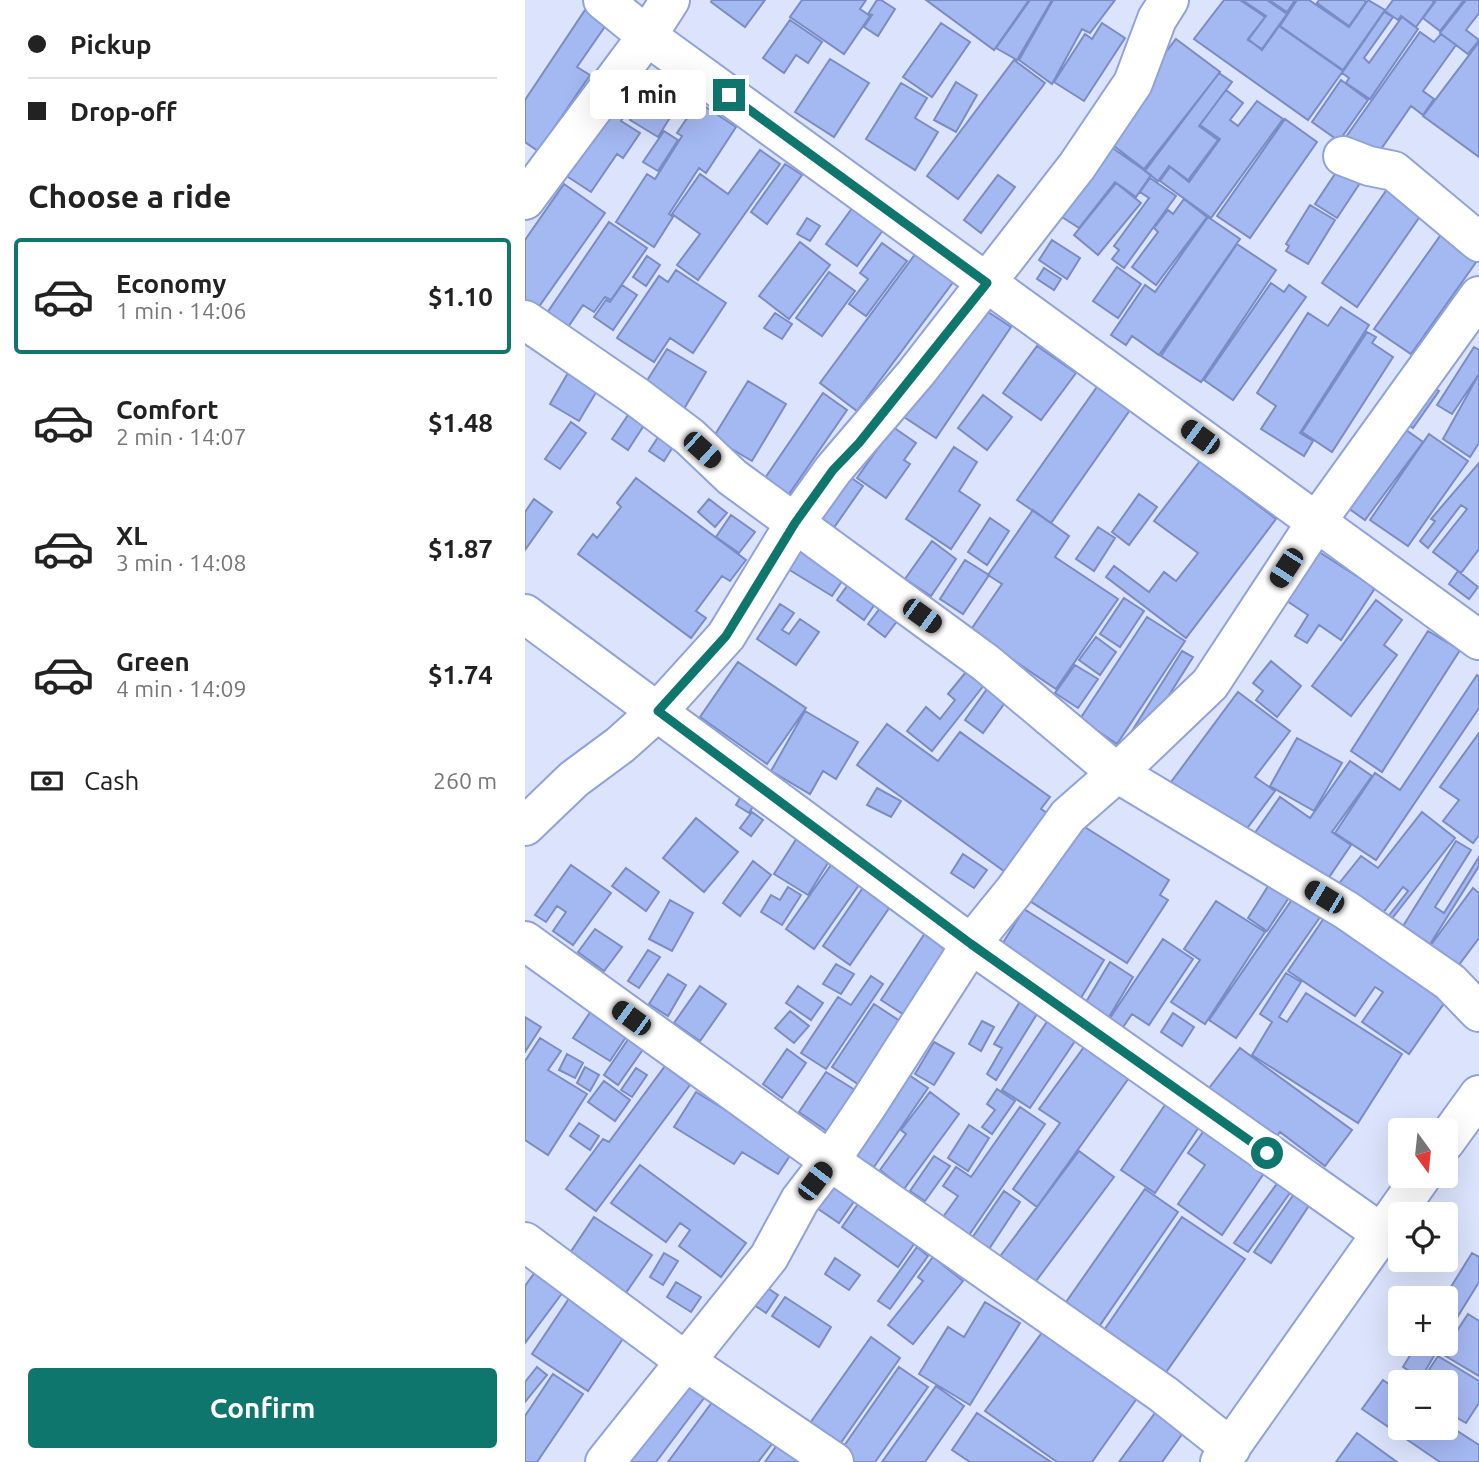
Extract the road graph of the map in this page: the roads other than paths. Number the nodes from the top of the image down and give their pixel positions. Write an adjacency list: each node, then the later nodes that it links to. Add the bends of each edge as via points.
1 (603, 0): 4 (street)
2 (670, 0): 4 (street)
3 (1169, 0): 8 (street, via 1133,83 1077,166)
4 (647, 36): 6 (street); 8 (street)
5 (1343, 156): 7 (street, via 1394,171)
6 (525, 200)
7 (1479, 242)
8 (987, 283): 11 (street); 12 (street)
9 (1479, 296): 11 (street)
10 (525, 320): 12 (street, via 637,397)
11 (1317, 521): 14 (street); 16 (street, via 1210,684)
12 (795, 523): 15 (street, via 726,636); 16 (street, via 986,663)
13 (525, 614): 15 (street)
14 (1479, 640)
15 (658, 711): 17 (street, via 574,779); 19 (street)
16 (1117, 773): 19 (street, via 1068,816); 20 (street, via 1346,910 1450,982)
17 (525, 826)
18 (525, 941): 23 (street)
19 (971, 944): 23 (street); 25 (street)
20 (1479, 1012)
21 (1479, 1095): 22 (street)
22 (1458, 1124)
23 (830, 1161): 27 (street, via 800,1200 769,1257); 28 (street, via 1163,1394)
24 (1413, 1188): 25 (street)
25 (1381, 1233): 28 (street)
26 (525, 1242): 27 (street)
27 (685, 1361): 29 (street); 30 (street)
28 (1225, 1455)
29 (604, 1462)
30 (834, 1462)

